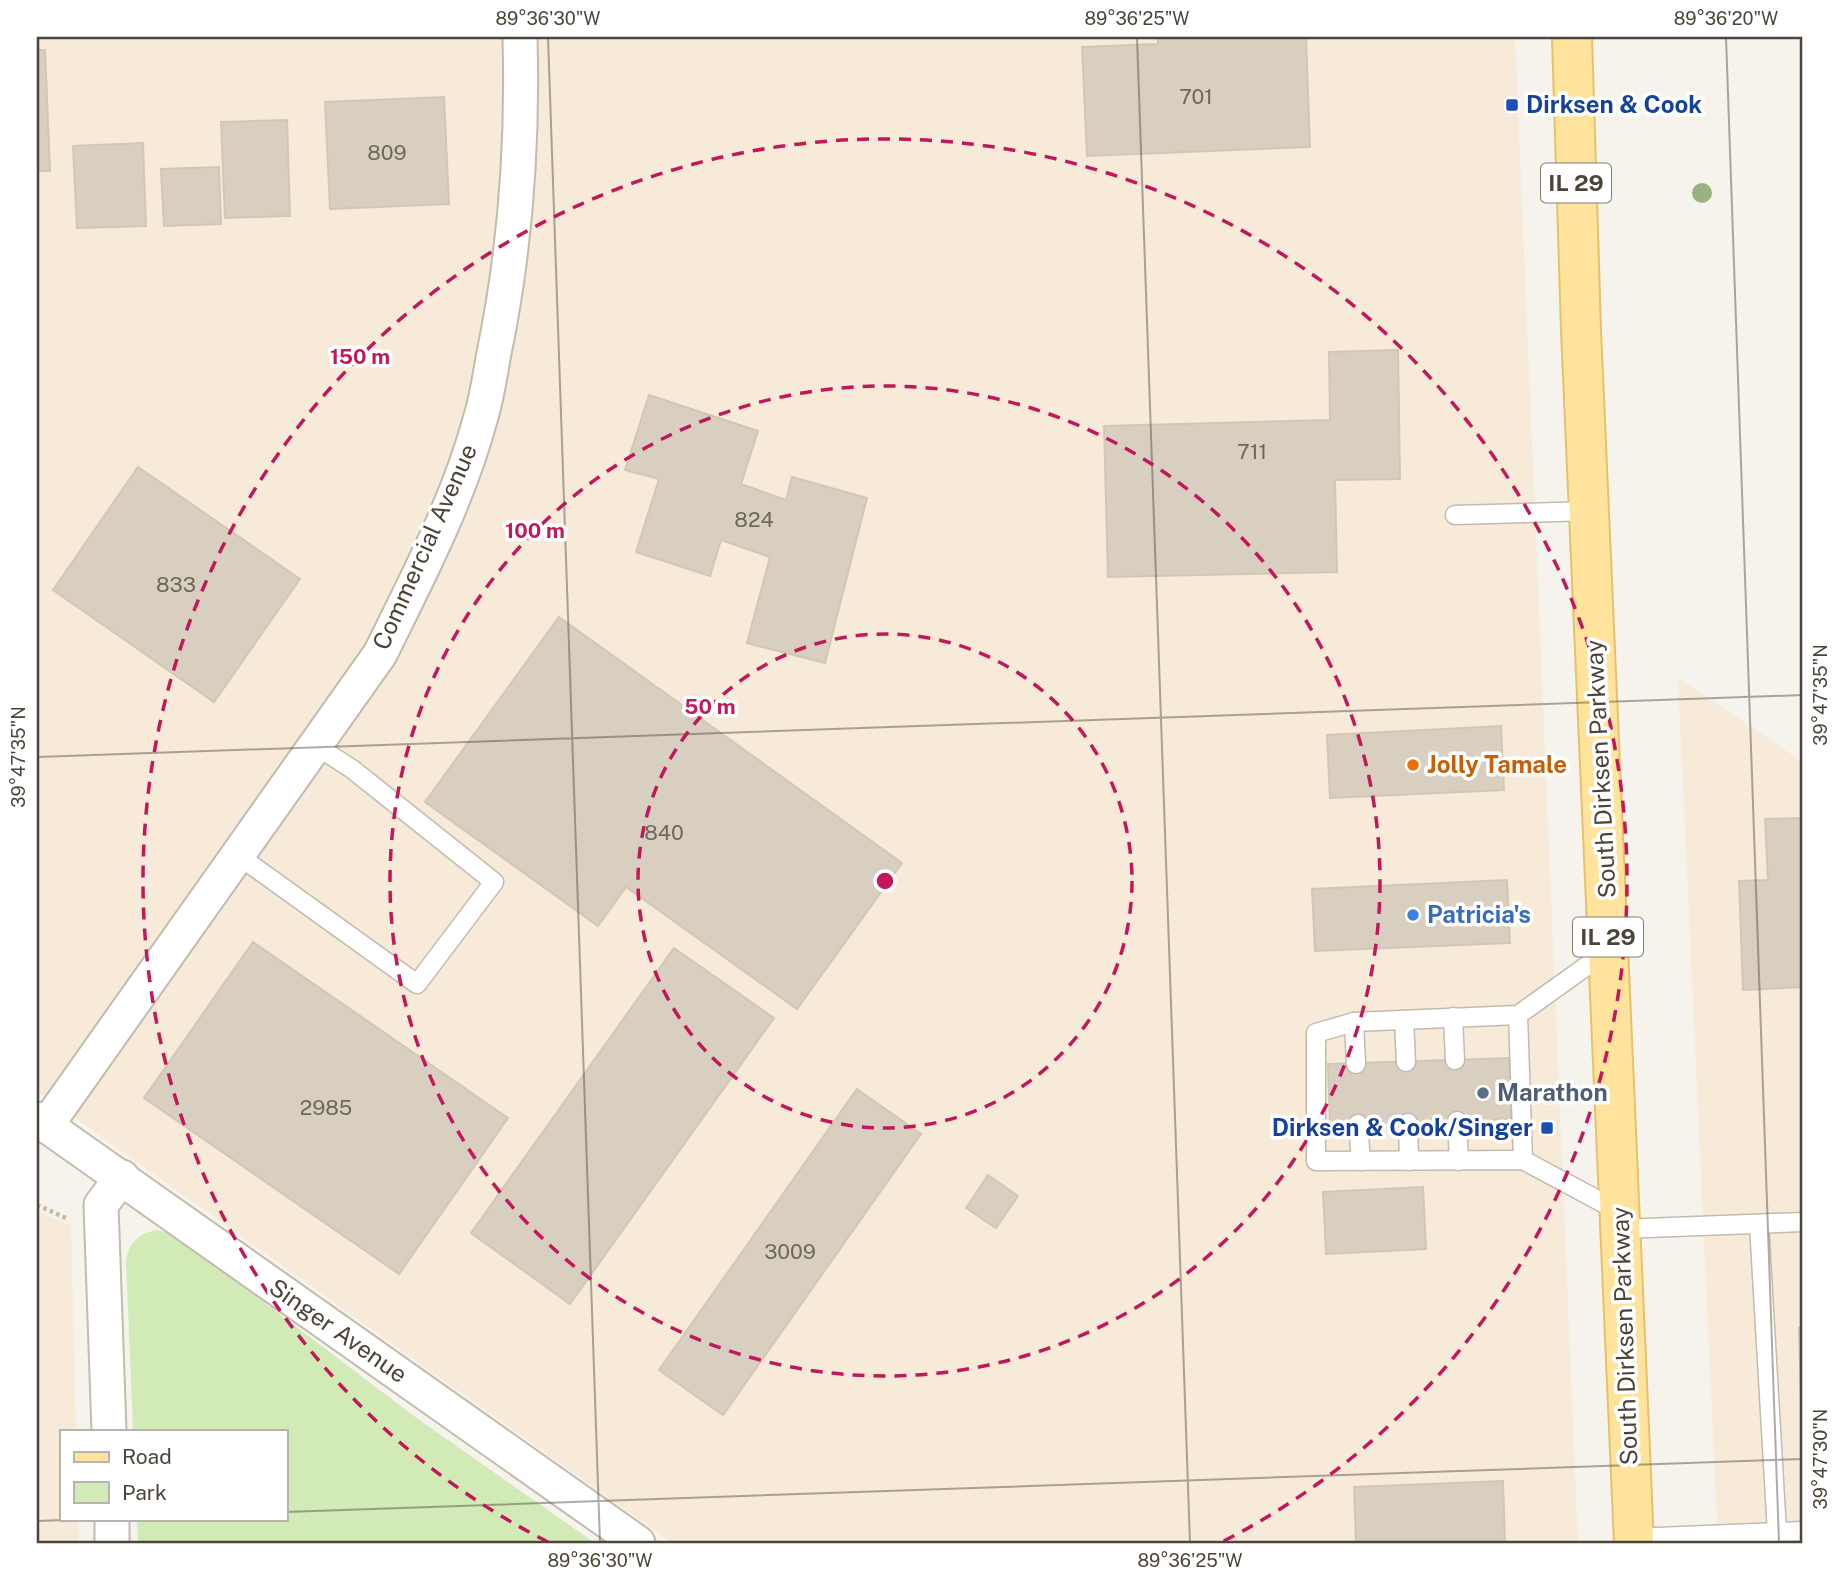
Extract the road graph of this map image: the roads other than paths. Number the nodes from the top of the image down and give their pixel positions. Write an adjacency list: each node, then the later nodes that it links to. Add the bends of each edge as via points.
1 (520, 37): 5 (street, Commercial Avenue, via 522,148 515,233 480,421 450,501 380,654)
2 (1572, 37): 3 (main road, South Dirksen Parkway / IL 29)
3 (1589, 511): 4 (lane); 7 (main road, South Dirksen Parkway / IL 29)
4 (1455, 515)
5 (315, 745): 6 (street, Commercial Avenue); 6 (lane, via 494,882 417,984)
6 (239, 856): 16 (street, Commercial Avenue)
7 (1609, 950): 8 (lane); 24 (main road, South Dirksen Parkway / IL 29)
8 (1518, 1014): 9 (lane); 19 (lane)
9 (1453, 1017): 10 (lane); 12 (lane)
10 (1404, 1020): 11 (lane); 13 (lane)
11 (1354, 1022): 14 (lane); 20 (lane, via 1316,1033 1317,1161)
12 (1455, 1060)
13 (1406, 1062)
14 (1356, 1064)
15 (1457, 1121): 22 (lane)
16 (41, 1123): 23 (street, Singer Avenue)
17 (1408, 1123): 21 (lane)
18 (1358, 1124): 20 (lane)
19 (1523, 1160): 22 (lane); 24 (lane)
20 (1361, 1161): 21 (lane)
21 (1409, 1161): 22 (lane)
22 (1459, 1161)
23 (122, 1177): 27 (street, via 102,1205); 33 (street, Singer Avenue)
24 (1620, 1220): 26 (lane); 31 (main road, South Dirksen Parkway / IL 29)
25 (1803, 1222): 26 (lane)
26 (1759, 1224): 30 (lane)
27 (109, 1430)
28 (112, 1520): 32 (street)
29 (1803, 1531): 30 (lane)
30 (1777, 1532): 31 (lane)
31 (1633, 1541)
32 (112, 1543)
33 (638, 1543)

